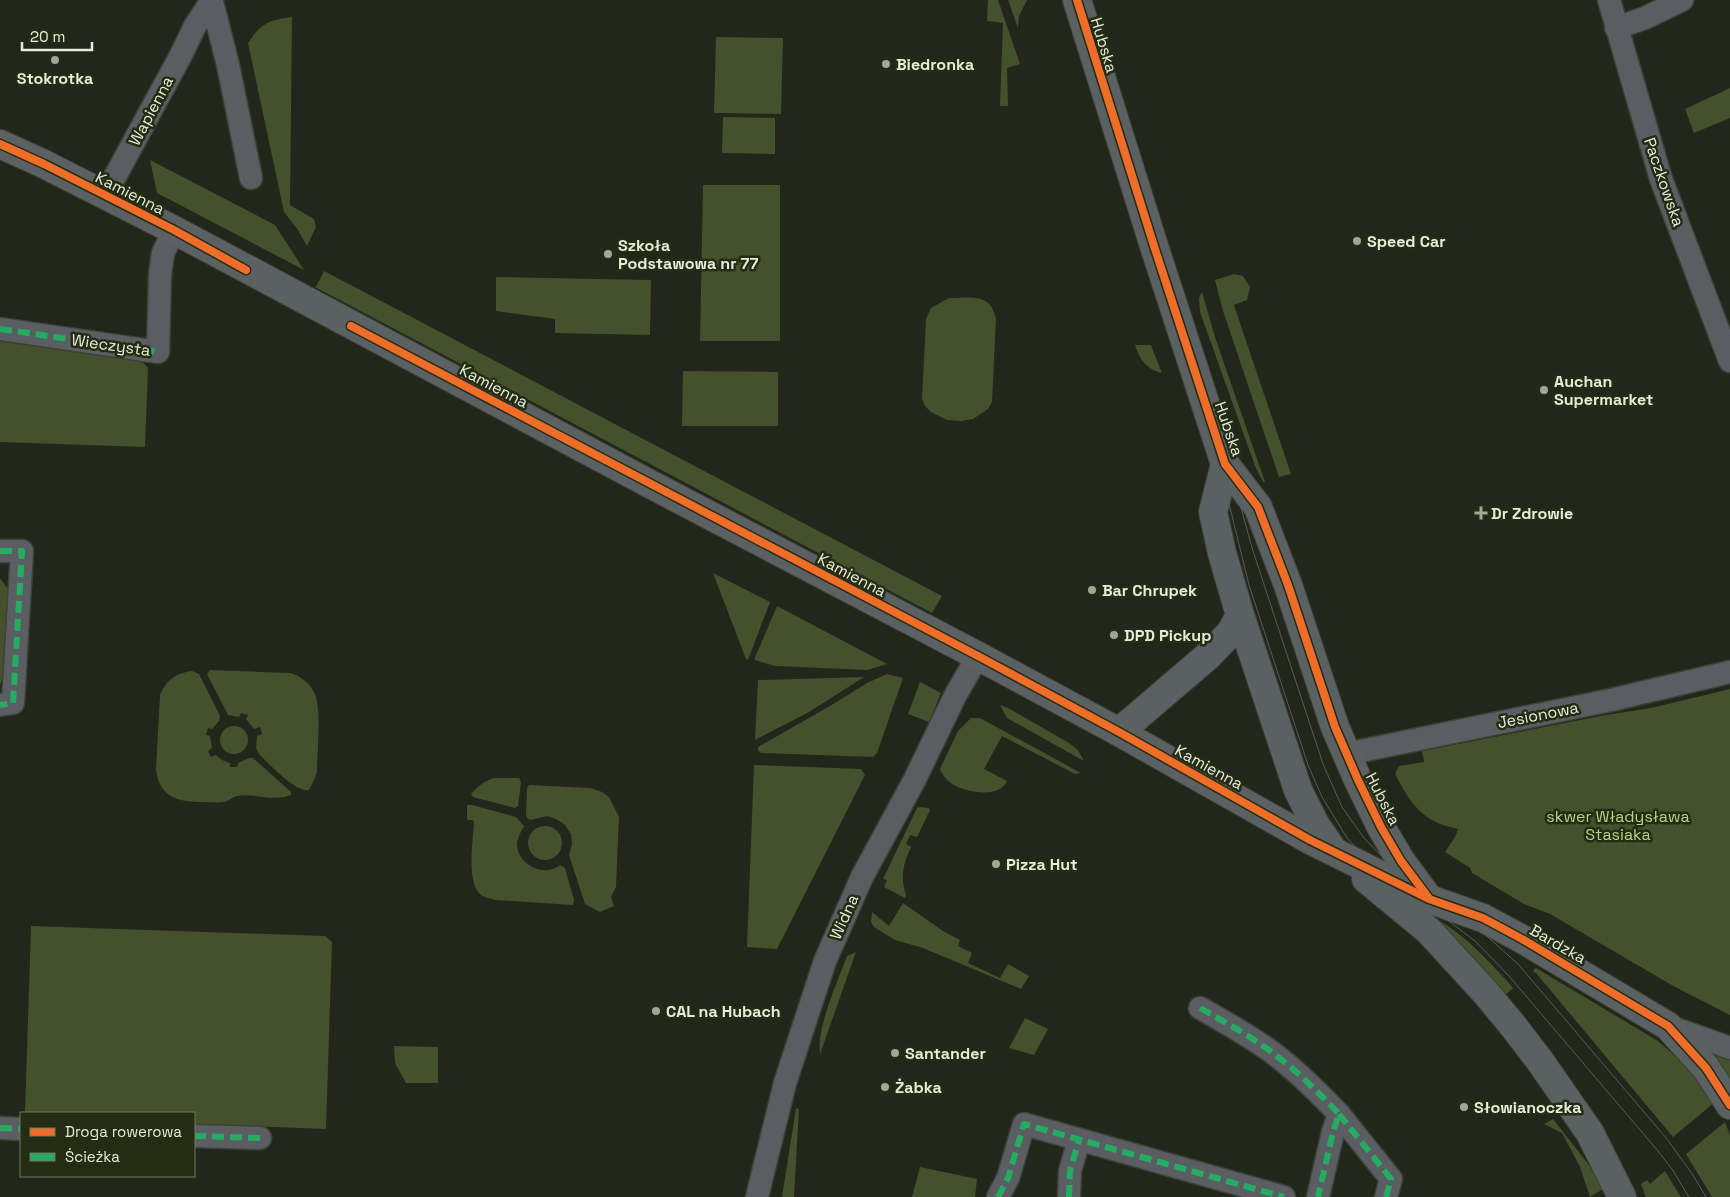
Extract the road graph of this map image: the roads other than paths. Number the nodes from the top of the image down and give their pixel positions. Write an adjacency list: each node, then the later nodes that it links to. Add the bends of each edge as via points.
1 (1077, 0): 12 (street, Hubska)
2 (1608, 0): 5 (street, Paczkowska)
3 (1682, 0): 5 (street)
4 (212, 1): 7 (street); 8 (street, Wapienna, via 195,26)
5 (1616, 28): 11 (street, Paczkowska, via 1661,179)
6 (0, 144): 8 (street, Kamienna)
7 (251, 178)
8 (105, 196): 9 (street, Kamienna)
9 (174, 230): 10 (street, Wieczysta, via 163,253 160,275 158,352); 15 (street, Kamienna)
10 (0, 329)
11 (1730, 361)
12 (1225, 464): 14 (street, Hubska, via 1214,512); 19 (street, Hubska, via 1258,506)
13 (0, 551): 17 (street, via 22,551 13,703)
14 (1240, 615): 18 (street, via 1230,632 1209,654); 20 (street, Hubska, via 1298,790 1315,824)
15 (978, 656): 18 (street, Kamienna); 32 (street, Widna, via 862,877 825,961 785,1084)
16 (1730, 672): 19 (street, Jesionowa, via 1611,700)
17 (0, 705)
18 (1119, 732): 20 (street, Kamienna)
19 (1346, 754): 21 (street, Hubska, via 1381,827)
20 (1337, 854): 21 (street, Bardzka); 38 (street, via 1429,931 1491,999 1569,1101 1590,1133)
21 (1429, 899): 23 (street, Bardzka, via 1488,920)
22 (1200, 1008): 26 (street, via 1274,1054 1316,1089)
23 (1668, 1026): 24 (street); 25 (street, Bardzka, via 1706,1068)
24 (1730, 1048)
25 (1730, 1105)
26 (1338, 1114): 36 (street); 37 (street, via 1391,1180)
27 (0, 1128): 28 (street)
28 (20, 1129)
29 (195, 1136): 30 (street)
30 (260, 1138)
31 (1079, 1140): 33 (street, via 1024,1124 1008,1178); 34 (street, via 1070,1171); 35 (street)
32 (757, 1197)
33 (998, 1197)
34 (1069, 1197)
35 (1284, 1197)
36 (1318, 1197)
37 (1386, 1197)
38 (1622, 1197)

